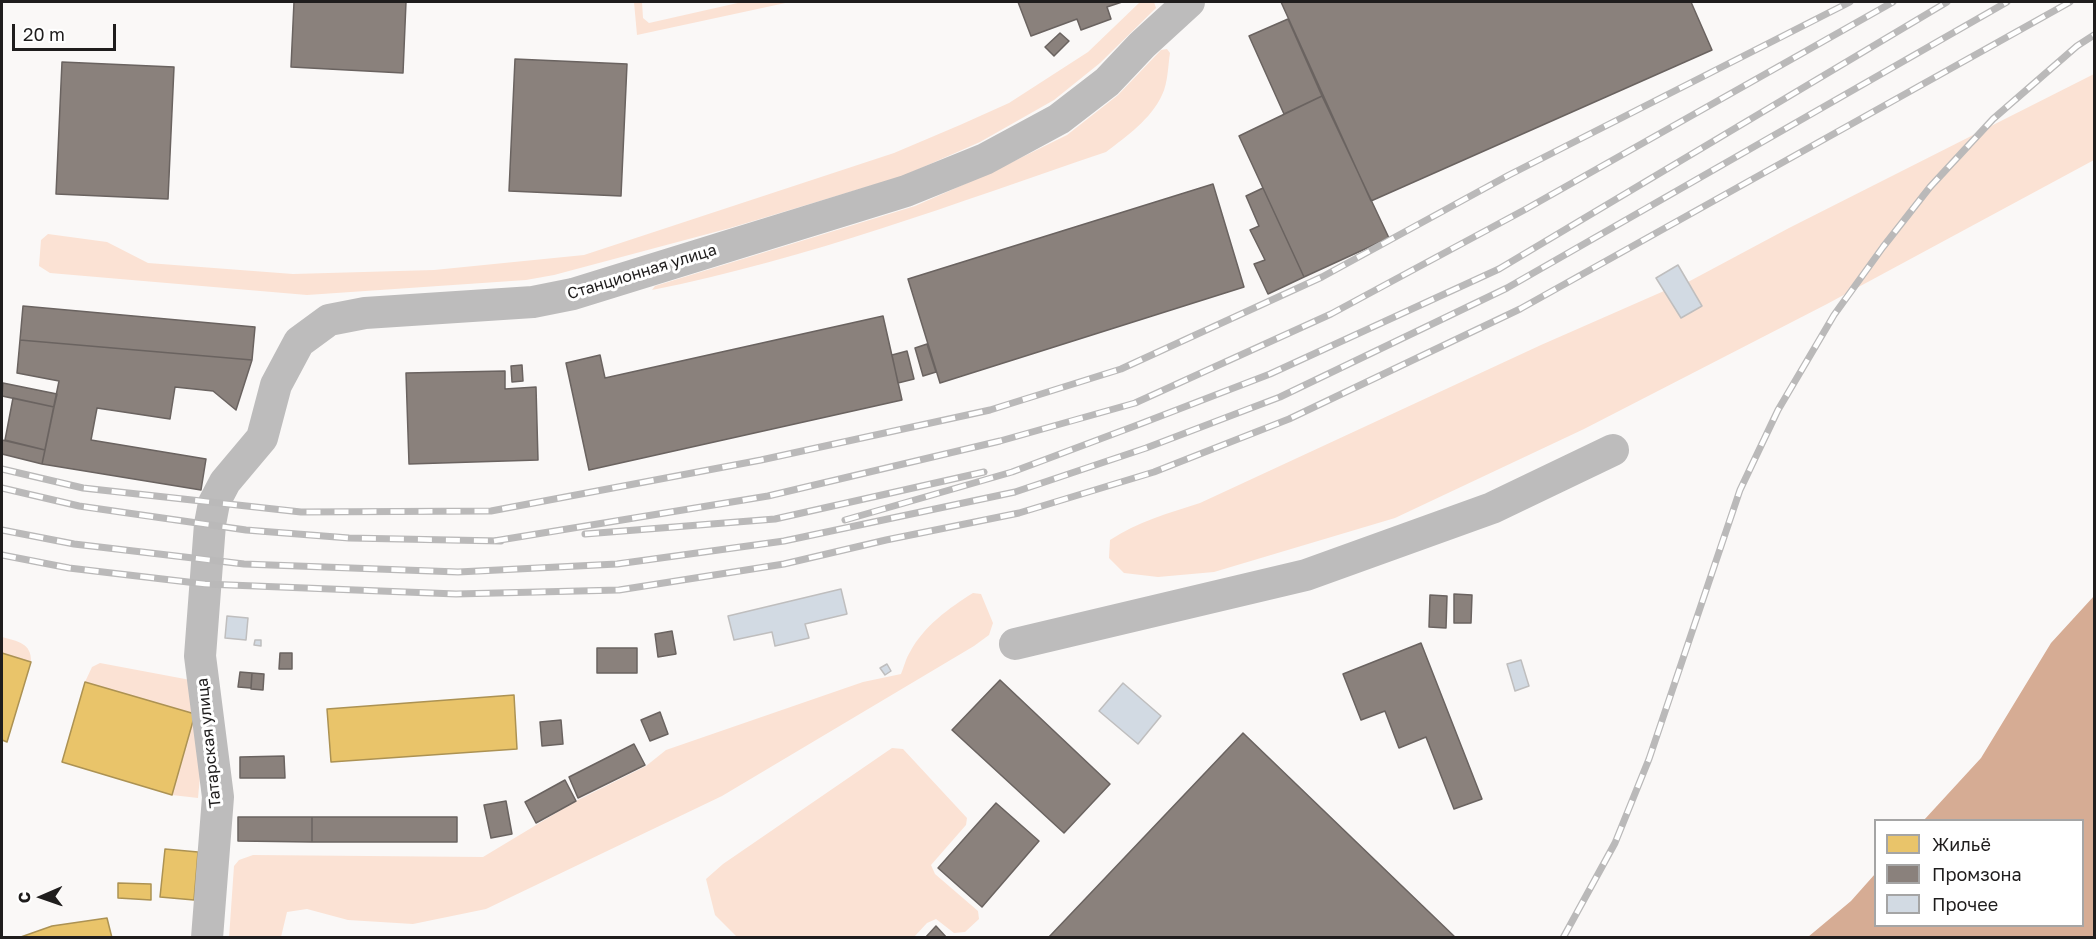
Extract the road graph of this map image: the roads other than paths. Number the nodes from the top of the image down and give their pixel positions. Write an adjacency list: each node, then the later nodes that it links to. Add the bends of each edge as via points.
1 (1189, 2): 3 (street, Станционная улица, via 1107,82 1059,119 985,159 906,191 550,299 364,313 329,320 299,342 276,385 262,438 225,482 214,503)
2 (1613, 450): 4 (street, via 1491,508 1306,575)
3 (204, 584): 5 (street, Татарская улица, via 200,656 218,797)
4 (1015, 644)
5 (207, 938)

